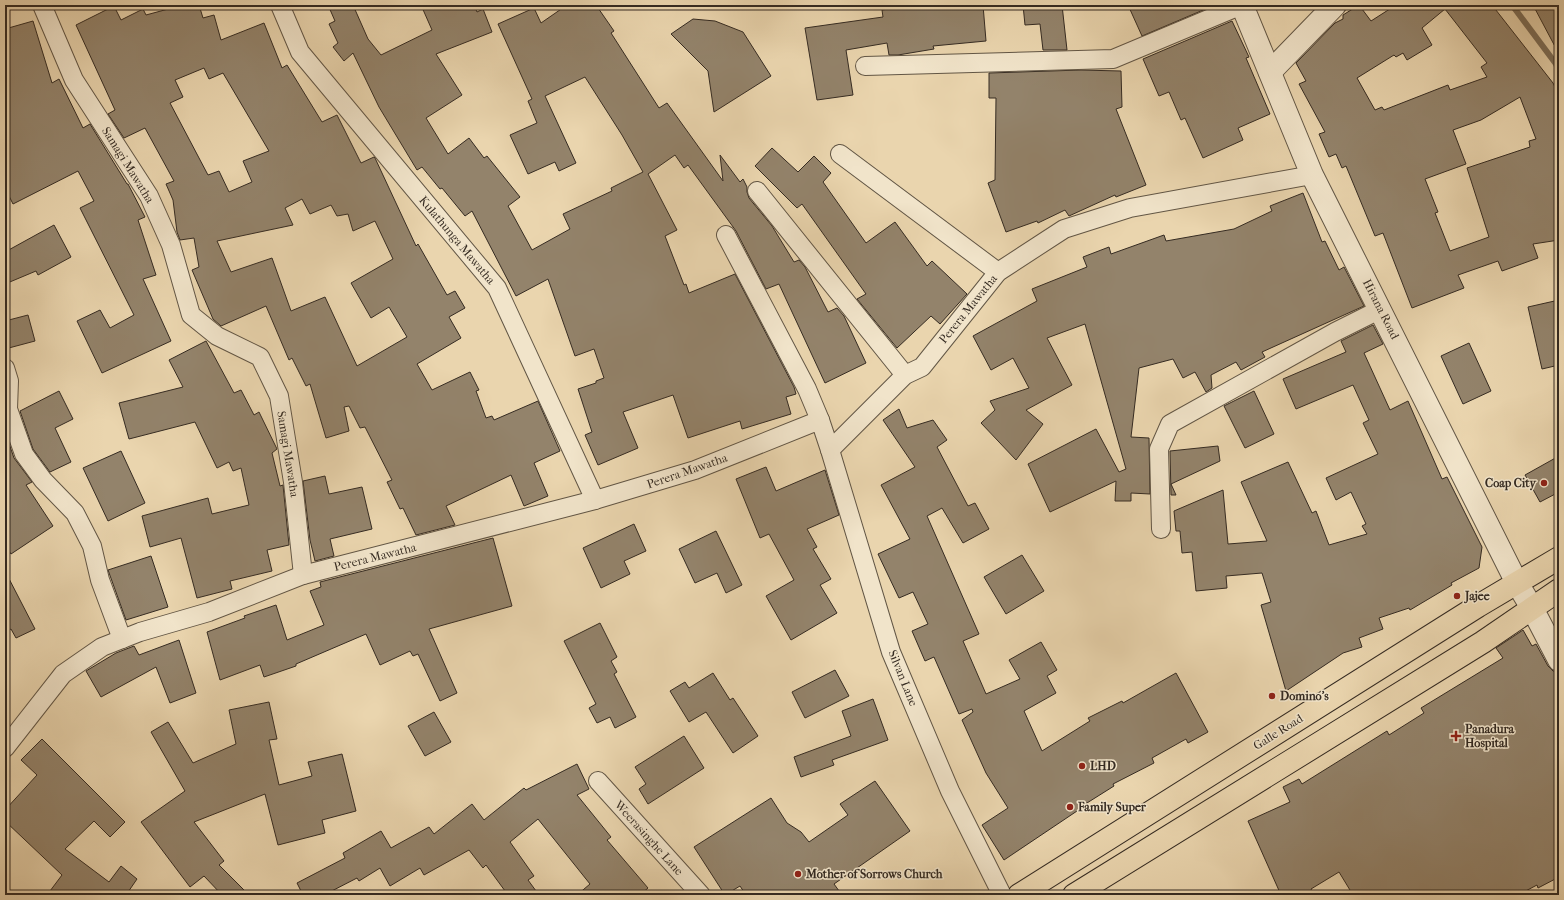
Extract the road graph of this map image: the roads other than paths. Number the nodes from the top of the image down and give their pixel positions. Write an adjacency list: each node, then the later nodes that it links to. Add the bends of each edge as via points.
1 (42, 5): 20 (street, Samagi Mawatha, via 74,80 149,196 171,245 191,315 217,336 260,357 279,396 293,482)
2 (280, 5): 17 (street, Kulathunga Mawatha, via 300,52 497,288)
3 (1242, 5): 5 (street, via 1113,59); 6 (street, Hirana Road)
4 (1335, 5): 6 (street)
5 (865, 66)
6 (1270, 72): 8 (street, Hirana Road)
7 (840, 154): 11 (street)
8 (1312, 175): 11 (street, Perera Mawatha, via 1130,208 1064,229); 12 (street, Hirana Road)
9 (757, 191): 14 (street)
10 (726, 234): 15 (street, via 807,389)
11 (998, 272): 14 (street, Perera Mawatha, via 922,367)
12 (1381, 309): 18 (street, via 1170,424 1159,449); 21 (street, Hirana Road)
13 (5, 368): 24 (street, via 9,381 8,409 24,454 43,480 75,513 92,546 100,580)
14 (906, 375): 16 (street, Perera Mawatha)
15 (820, 420): 16 (street); 17 (street, Perera Mawatha, via 695,470)
16 (830, 450): 29 (street, Silvan Lane, via 891,652 950,791)
17 (595, 500): 20 (street, Perera Mawatha)
18 (1161, 529)
19 (1559, 558): 21 (highway, Galle Road)
20 (303, 575): 24 (street, Perera Mawatha, via 209,612)
21 (1517, 583): 23 (street, Hirana Road); 30 (highway, Galle Road)
22 (1559, 590): 23 (highway)
23 (1532, 608): 25 (street, Hirana Road); 31 (highway, via 1483,642)
24 (122, 639): 26 (street, Perera Mawatha, via 102,647 64,674)
25 (1559, 660)
26 (5, 748)
27 (598, 781): 28 (street, Weerasinghe Lane)
28 (700, 895)
29 (1002, 895)
30 (1019, 895)
31 (1074, 895)

